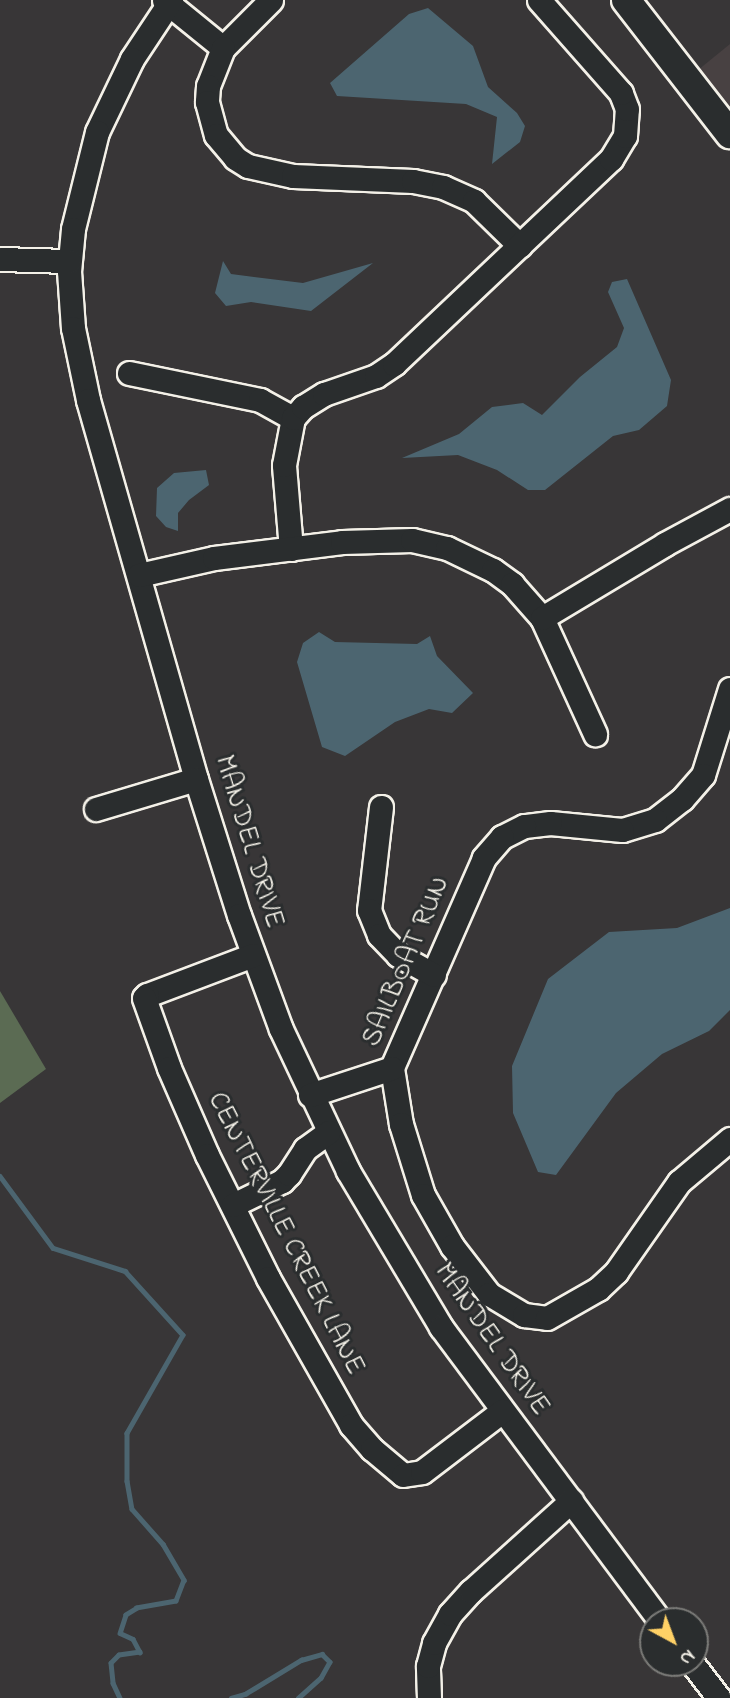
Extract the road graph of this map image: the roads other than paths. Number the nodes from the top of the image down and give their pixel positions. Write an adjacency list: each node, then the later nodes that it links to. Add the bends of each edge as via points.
1 (271, 0): 5 (street)
2 (539, 0): 7 (street, via 612,80 627,108 628,123 611,159)
3 (626, 0): 6 (main road)
4 (168, 1): 5 (street); 9 (street, MANDEL DRIVE, via 132,59 97,132 84,173)
5 (223, 48): 7 (street, via 206,102 216,135 235,158 248,166 293,176 413,181 443,187 474,201)
6 (730, 134)
7 (520, 246): 11 (street, via 394,364 376,376 324,394)
8 (0, 259): 9 (street)
9 (69, 261): 14 (street, MANDEL DRIVE, via 78,358)
10 (130, 373): 11 (street, via 260,400)
11 (293, 418): 13 (street, via 284,464)
12 (730, 509): 15 (street)
13 (290, 549): 14 (street, via 214,558); 15 (street, via 377,540 412,540 447,548 512,584)
14 (139, 575): 18 (street, MANDEL DRIVE)
15 (542, 618): 17 (street)
16 (730, 689): 22 (street, SAILBOAT RUN, via 703,775 655,820 622,830 550,823 524,826 502,837 484,858)
17 (595, 734)
18 (197, 779): 20 (street); 21 (street, MANDEL DRIVE)
19 (381, 807): 22 (street, via 369,910 379,935 398,955)
20 (96, 809)
21 (253, 955): 24 (street, MANDEL DRIVE); 27 (street, CENTERVILLE CREEK LANE, via 144,999 169,1068)
22 (434, 975): 23 (street, SAILBOAT RUN)
23 (392, 1068): 24 (street); 26 (street, SAILBOAT RUN, via 401,1124 423,1195 452,1246 489,1294 524,1315 547,1318 598,1289 616,1272 679,1182)
24 (310, 1095): 25 (street, MANDEL DRIVE)
25 (328, 1132): 27 (street, via 305,1149 282,1181); 28 (street, MANDEL DRIVE, via 421,1295)
26 (730, 1139)
27 (233, 1205): 28 (street, CENTERVILLE CREEK LANE, via 344,1413 372,1449 403,1475 422,1472)
28 (502, 1411): 29 (street, MANDEL DRIVE)
29 (571, 1502): 30 (street, MANDEL DRIVE); 32 (street, via 471,1591 441,1626 428,1666)
30 (650, 1607)
31 (703, 1677): 33 (street)
32 (429, 1698)
33 (719, 1698)

